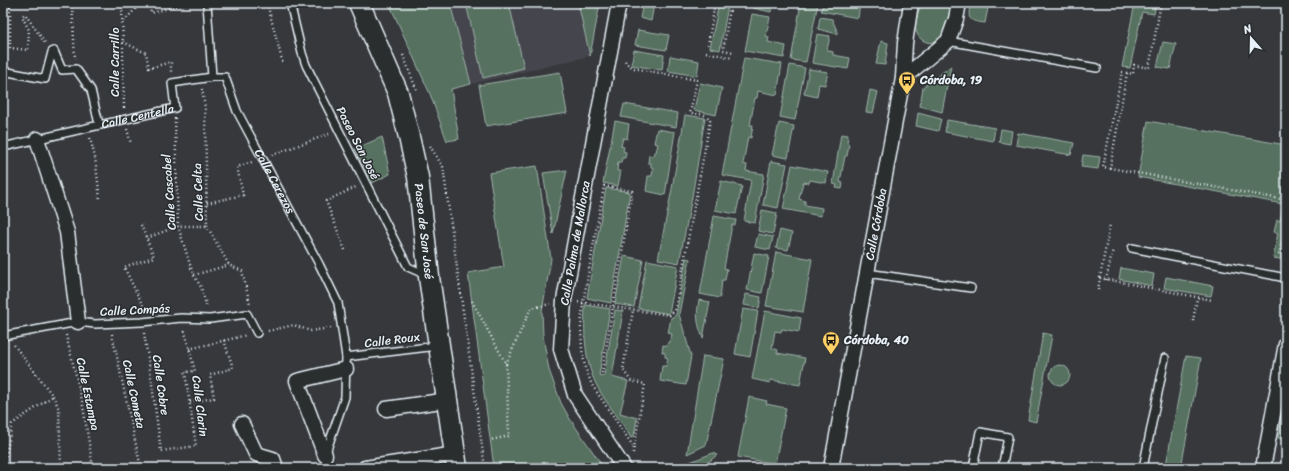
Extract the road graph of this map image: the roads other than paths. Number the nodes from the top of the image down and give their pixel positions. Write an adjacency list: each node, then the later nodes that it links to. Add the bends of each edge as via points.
1 (206, 3): 10 (lane)
2 (290, 3): 17 (lane, Paseo San José, via 306,64 408,266)
3 (359, 3): 17 (street, Paseo de San José, via 398,93 406,122 418,177)
4 (619, 3): 32 (street, Calle Palma de Mallorca, via 564,300 561,349 575,395)
5 (911, 3): 11 (street, Calle Córdoba)
6 (959, 3): 7 (street)
7 (948, 42): 8 (lane); 11 (street)
8 (1097, 68)
9 (8, 72): 12 (lane, via 44,79 54,51 62,70 76,69 91,90)
10 (212, 77): 12 (lane, Calle Centella, via 172,83 175,108); 26 (lane, Calle Cerezos, via 225,77 237,111 338,303)
11 (903, 78): 16 (street, Calle Córdoba)
12 (99, 124): 13 (lane, Calle Centella)
13 (37, 139): 14 (lane, Calle Centella); 20 (street, via 67,232)
14 (3, 147)
15 (1132, 248): 18 (lane)
16 (867, 273): 19 (lane); 35 (street, Calle Córdoba)
17 (429, 277): 24 (street, Paseo de San José)
18 (1286, 278)
19 (971, 288)
20 (78, 322): 21 (lane, Calle Compás, via 95,324 181,318 210,319 247,314); 22 (lane, Calle Compás)
21 (257, 333)
22 (5, 335)
23 (1286, 344): 39 (street)
24 (440, 345): 26 (lane, Calle Roux); 27 (street, Paseo de San José)
25 (1165, 358): 38 (lane)
26 (346, 363): 30 (lane, Calle Cerezos, via 345,397); 30 (street, Calle Cerezos, via 296,381)
27 (448, 400): 28 (street); 31 (street, Paseo de San José)
28 (386, 409)
29 (242, 424): 33 (street, via 256,454 273,459)
30 (326, 461)
31 (456, 461): 34 (street)
32 (628, 464)
33 (276, 468)
34 (365, 468)
35 (831, 468)
36 (973, 468): 37 (lane, via 980,432 1008,437)
37 (1002, 468)
38 (1143, 468)
39 (1263, 468)

